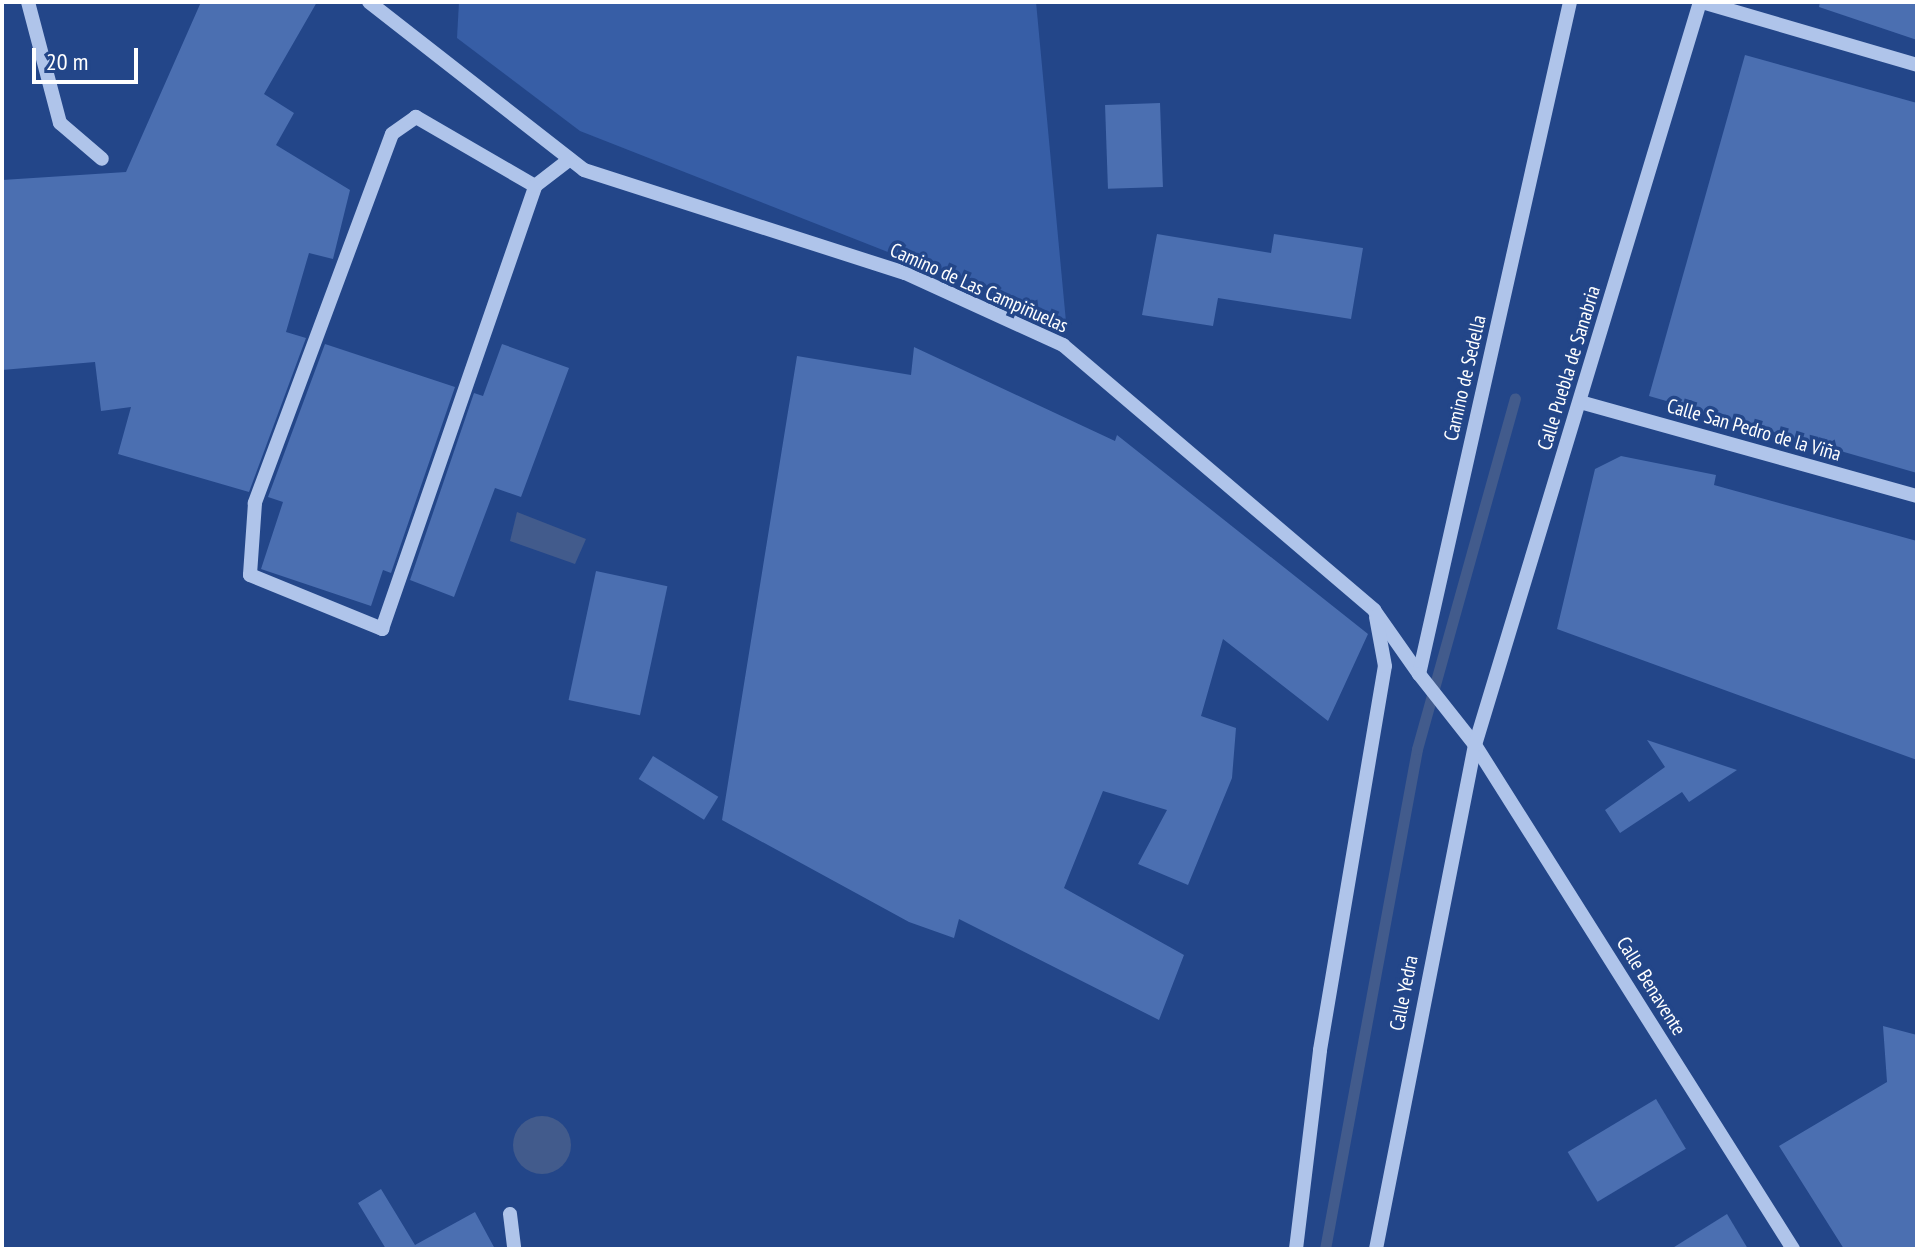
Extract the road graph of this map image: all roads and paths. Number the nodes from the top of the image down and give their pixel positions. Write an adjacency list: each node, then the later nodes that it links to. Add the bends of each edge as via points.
1 (28, 2): 8 (street, via 60,123)
2 (369, 2): 6 (street, Camino de Las Campiñuelas)
3 (390, 2): 6 (street)
4 (1570, 2): 14 (street, Camino de Sedella)
5 (1701, 2): 7 (street); 11 (street, Calle Puebla de Sanabria)
6 (384, 17): 9 (street, Camino de Las Campiñuelas)
7 (1917, 65)
8 (102, 159)
9 (570, 159): 10 (street); 13 (street, Camino de Las Campiñuelas, via 905,273 1063,345)
10 (535, 186): 10 (street, via 382,629 250,575 255,503 392,134 416,117)
11 (1580, 402): 12 (street, Calle San Pedro de la Viña); 15 (street, Calle Puebla de Sanabria)
12 (1917, 496)
13 (1374, 610): 14 (street, Camino de Las Campiñuelas); 18 (street, via 1385,666 1320,1050)
14 (1419, 674): 15 (street)
15 (1475, 745): 19 (street, Calle Yedra); 20 (street, Calle Benavente)
16 (510, 1214): 17 (street)
17 (514, 1249)
18 (1296, 1249)
19 (1376, 1249)
20 (1793, 1249)

